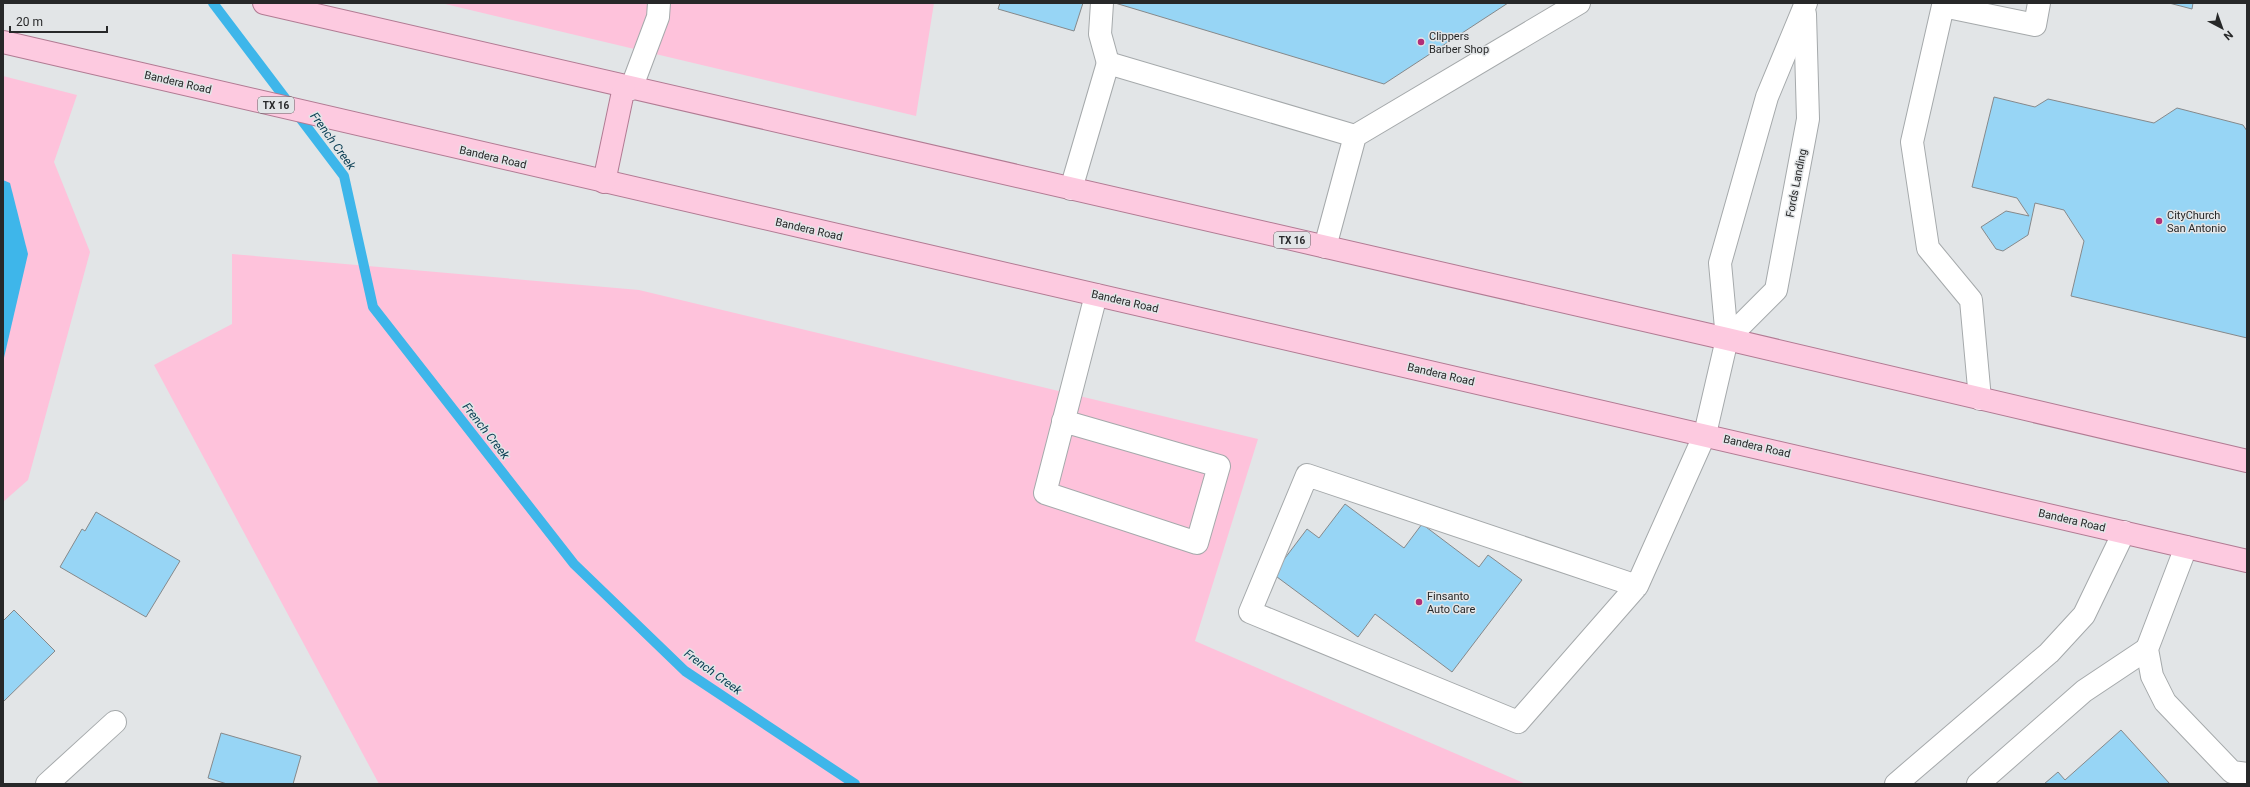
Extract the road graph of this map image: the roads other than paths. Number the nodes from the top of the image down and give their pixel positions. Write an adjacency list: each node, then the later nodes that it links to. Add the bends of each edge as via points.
1 (264, 3): 10 (main road, TX 16)
2 (659, 3): 10 (street, via 658,17)
3 (1102, 3): 9 (street, via 1100,34)
4 (1579, 3): 11 (street)
5 (2039, 3): 6 (street, via 2035,25)
6 (1939, 4): 17 (street, via 1912,142 1928,248 1971,300)
7 (1805, 5): 16 (street, Fords Landing, via 1767,97 1720,263); 16 (street, Fords Landing, via 1808,119 1776,290)
8 (3, 42): 12 (main road, Bandera Road / TX 16)
9 (1108, 63): 11 (street); 13 (street)
10 (628, 88): 12 (main road); 13 (main road, TX 16)
11 (1355, 136): 14 (street)
12 (604, 182): 15 (main road, Bandera Road / TX 16)
13 (1071, 189): 14 (main road, TX 16)
14 (1325, 247): 16 (main road, TX 16)
15 (1096, 295): 18 (street); 19 (main road, Bandera Road / TX 16)
16 (1727, 339): 17 (main road, TX 16); 19 (street, Fords Landing)
17 (1980, 399): 20 (main road, TX 16)
18 (1063, 421): 18 (street, via 1044,493 1197,543 1219,466)
19 (1705, 434): 21 (main road, Bandera Road / TX 16); 24 (street, Fords Landing)
20 (2247, 461)
21 (2124, 532): 22 (main road, Bandera Road / TX 16); 29 (street, via 2084,615 2049,653)
22 (2186, 547): 23 (main road, Bandera Road / TX 16); 25 (street)
23 (2247, 561)
24 (1637, 586): 24 (street, Fords Landing, via 1307,475 1250,612 1518,722)
25 (2147, 649): 27 (street, via 2152,676 2165,702 2232,772); 30 (street, via 2084,691)
26 (115, 722): 28 (street)
27 (2247, 774)
28 (47, 784)
29 (1896, 784)
30 (1978, 784)

